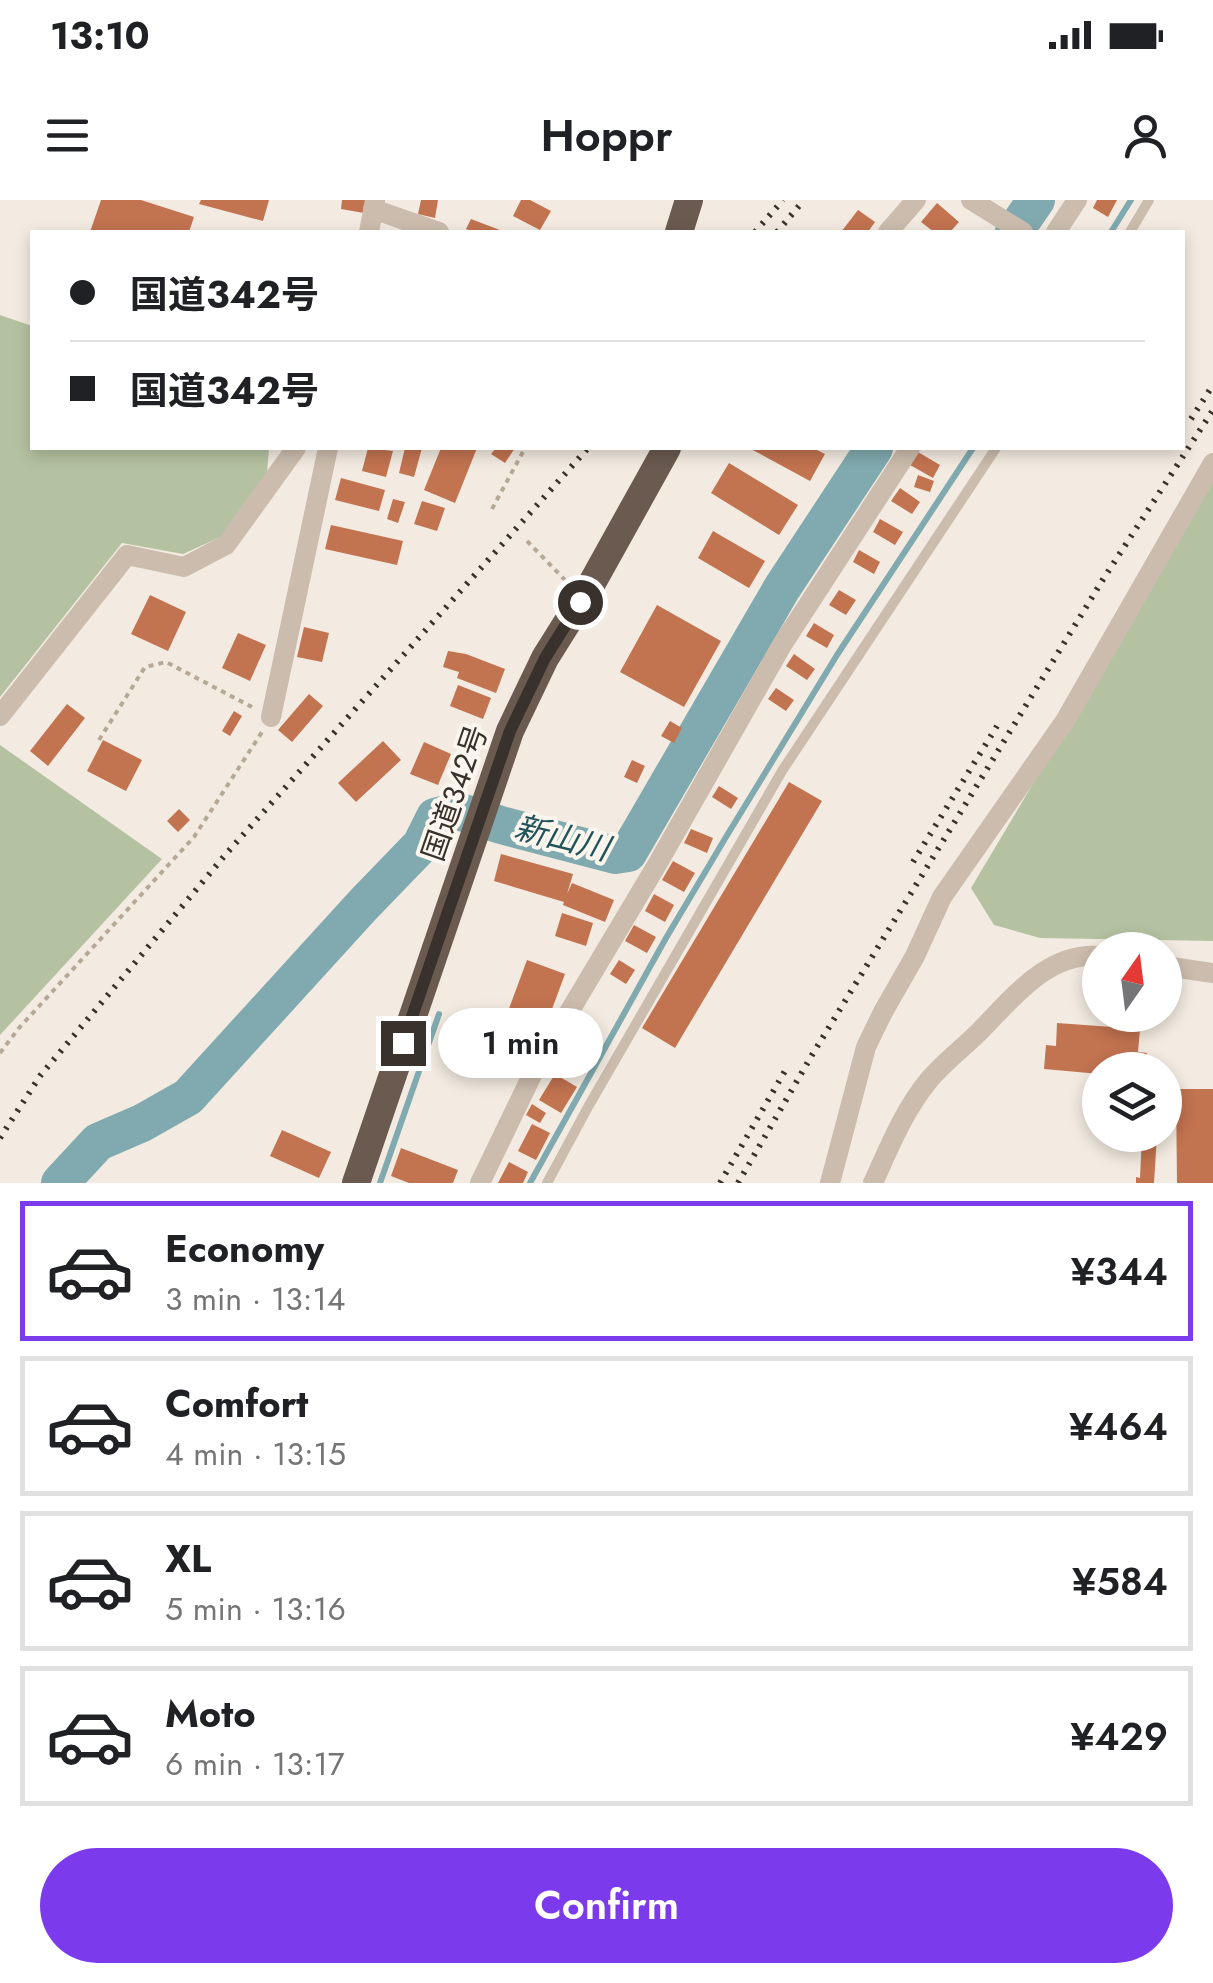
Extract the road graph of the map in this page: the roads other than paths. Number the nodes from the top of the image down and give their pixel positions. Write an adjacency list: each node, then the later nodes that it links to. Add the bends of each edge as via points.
1 (689, 200): 9 (highway)
2 (916, 200): 10 (street)
3 (971, 200): 11 (street)
4 (1077, 200): 12 (street)
5 (1149, 200): 13 (lane)
6 (374, 204): 7 (street); 8 (street)
7 (369, 230)
8 (434, 230)
9 (680, 230)
10 (890, 230)
11 (1020, 230)
12 (1057, 230)
13 (1131, 230)
14 (295, 450): 20 (street, via 226,545 184,567 127,555)
15 (328, 450): 21 (street)
16 (666, 450): 25 (highway, 国道342号, via 510,731)
17 (909, 450): 26 (street, via 782,645 534,1071)
18 (995, 450): 27 (lane, via 782,771)
19 (1213, 463): 28 (street, via 1065,722 942,897 866,1047)
20 (0, 716)
21 (272, 717)
22 (1082, 957): 29 (street, via 1016,992 929,1080)
23 (1182, 968): 24 (street)
24 (1213, 972)
25 (356, 1183)
26 (480, 1183)
27 (548, 1183)
28 (830, 1183)
29 (873, 1183)

